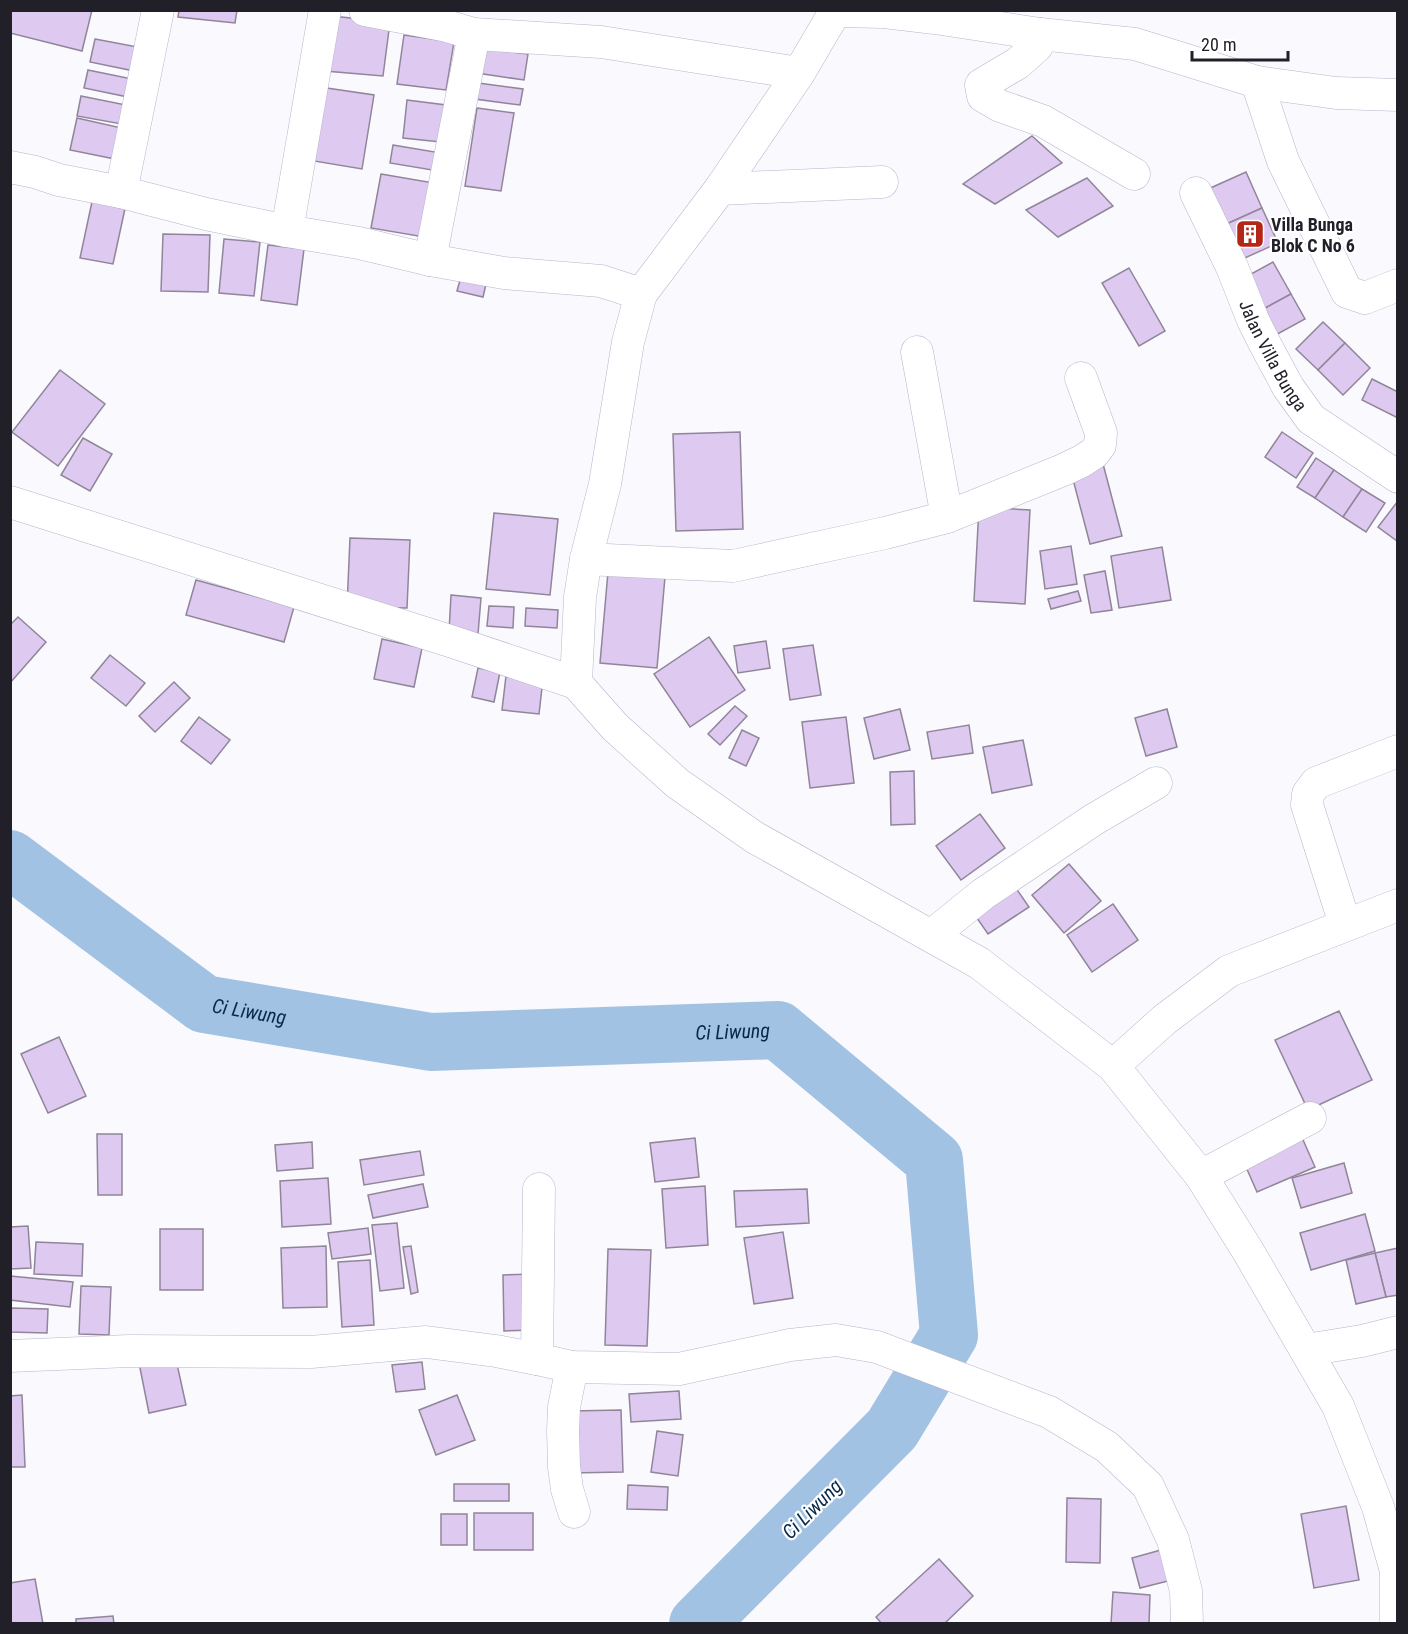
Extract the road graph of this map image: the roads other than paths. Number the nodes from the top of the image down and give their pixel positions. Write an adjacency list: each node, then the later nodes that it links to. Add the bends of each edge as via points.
1 (158, 10): 14 (street)
2 (325, 10): 16 (street)
3 (365, 10): 5 (street)
4 (836, 11): 6 (street, via 884,12); 7 (street)
5 (474, 34): 7 (street, via 601,42); 17 (street)
6 (1040, 34): 8 (street, via 1134,44); 11 (street, via 1037,46 1018,63 981,85 983,96 1043,121)
7 (799, 73): 13 (street)
8 (1257, 82): 9 (street, via 1336,93); 18 (street, via 1283,161 1347,292 1365,298)
9 (1398, 95)
10 (10, 167): 14 (street)
11 (1134, 174)
12 (882, 182): 13 (street)
13 (720, 189): 19 (street)
14 (121, 192): 16 (street)
15 (1196, 193): 22 (street, Jalan Villa Bunga, via 1288,387 1311,419)
16 (287, 231): 17 (street)
17 (430, 260): 19 (street, via 504,273 601,280)
18 (1398, 285)
19 (641, 294): 25 (street)
20 (917, 352): 24 (street)
21 (1082, 378): 24 (street, via 1101,433 1100,445 1094,453 1063,470)
22 (1398, 477)
23 (10, 502): 26 (street)
24 (947, 517): 25 (street, via 733,566)
25 (586, 559): 26 (street)
26 (576, 683): 31 (street, via 615,727 677,783 754,837)
27 (1398, 751): 30 (street, via 1316,783 1308,794 1307,806)
28 (1156, 783): 31 (street, via 982,894)
29 (1398, 905): 30 (street)
30 (1345, 924): 32 (street, via 1229,970)
31 (931, 936): 32 (street, via 979,963)
32 (1113, 1065): 34 (street)
33 (1310, 1118): 34 (street)
34 (1201, 1176): 37 (street)
35 (539, 1189): 39 (street)
36 (1398, 1332): 37 (street)
37 (1306, 1350): 43 (street, via 1338,1406 1378,1506 1395,1571)
38 (10, 1356): 39 (street, via 129,1351 311,1352 426,1342)
39 (537, 1359): 40 (street)
40 (572, 1367): 41 (street, via 564,1407 564,1467); 42 (street, via 679,1369 790,1345 836,1340 877,1347 1049,1412 1107,1447 1148,1486 1173,1540 1186,1591)
41 (574, 1512)
42 (1187, 1623)
43 (1396, 1623)

